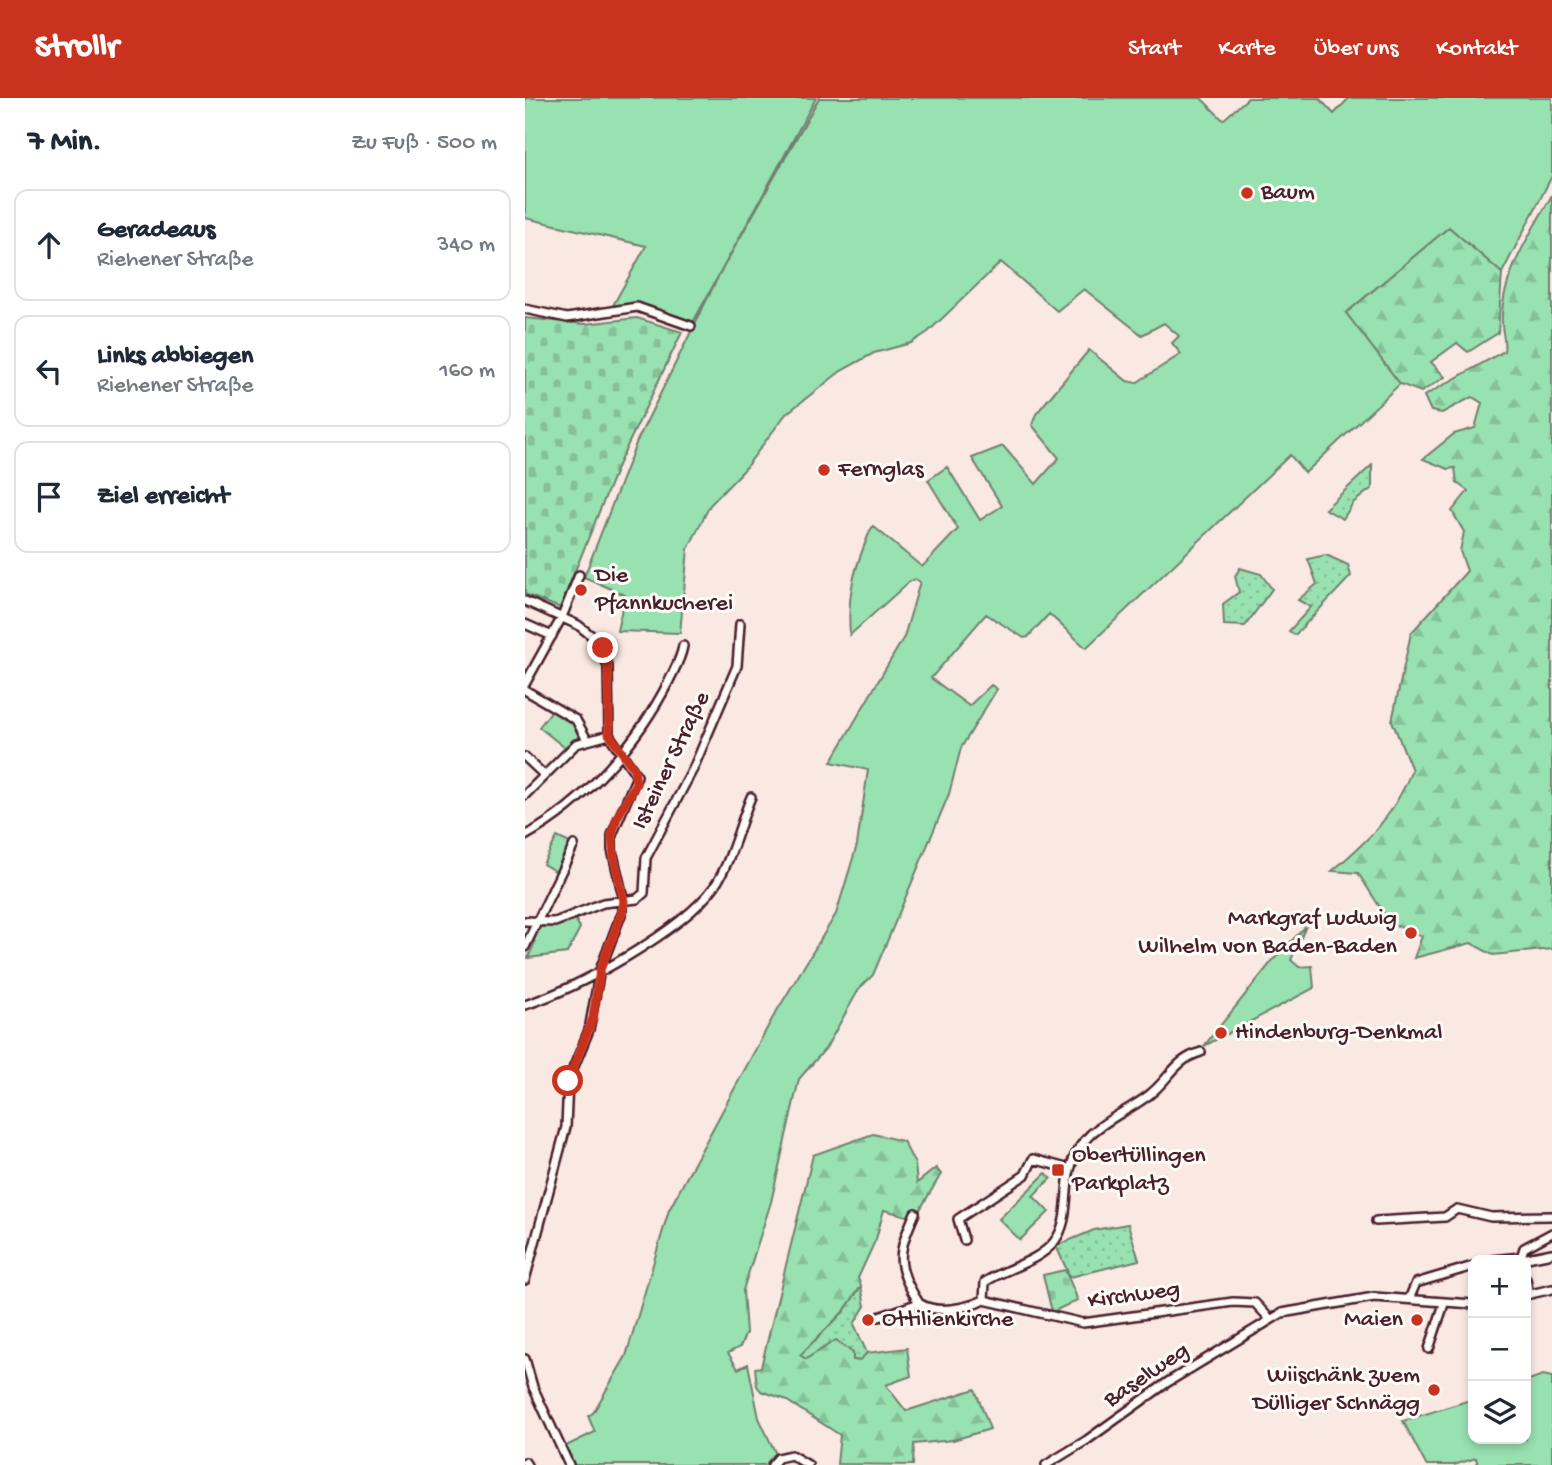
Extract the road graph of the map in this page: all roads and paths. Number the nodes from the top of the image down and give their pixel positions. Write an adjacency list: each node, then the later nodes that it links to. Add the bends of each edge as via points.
1 (525, 309): 2 (street, via 566,318 637,307)
2 (691, 326)
3 (579, 575): 5 (street)
4 (525, 601): 5 (street)
5 (562, 617): 8 (street); 12 (street, via 589,631 603,648 608,666)
6 (525, 624): 8 (street)
7 (740, 624): 21 (street, Isteiner Straße, via 737,666 693,769 646,858 644,894)
8 (552, 636): 10 (street)
9 (683, 646): 14 (street, via 655,706)
10 (525, 684)
11 (525, 690): 13 (street, via 576,720)
12 (609, 734): 13 (street); 14 (street)
13 (587, 740): 16 (street, via 566,751)
14 (620, 753): 19 (street, via 566,808); 21 (street, via 636,776 612,835)
15 (525, 757): 16 (street)
16 (544, 775): 17 (street)
17 (525, 795)
18 (751, 797): 25 (street, via 715,886 658,937)
19 (525, 836)
20 (574, 845): 23 (street)
21 (624, 901): 23 (street, via 603,903 555,922); 25 (street)
22 (525, 921): 23 (street)
23 (536, 923): 24 (street)
24 (525, 947)
25 (600, 970): 26 (street); 38 (street, via 593,1018 568,1081 566,1127)
26 (525, 1005)
27 (1201, 1052): 28 (street, via 1183,1057 1147,1096 1093,1132)
28 (1070, 1169): 33 (street, via 1033,1159 1025,1175 958,1219); 42 (street, via 1064,1220 1056,1240 1043,1252 985,1282)
29 (915, 1213): 43 (street, via 899,1257)
30 (1552, 1216): 31 (street, via 1491,1217 1457,1209 1445,1217)
31 (1376, 1221)
32 (1552, 1233): 35 (street, via 1524,1248)
33 (964, 1240)
34 (1552, 1253): 36 (street)
35 (1523, 1255)
36 (1531, 1257)
37 (1468, 1267): 41 (street, via 1416,1283)
38 (525, 1280)
39 (1552, 1289): 40 (street)
40 (1531, 1293)
41 (1409, 1299): 44 (street, Baselweg); 47 (street, Baselweg, via 1374,1297 1327,1303)
42 (984, 1300): 43 (street, Kirchweg, via 971,1306 934,1309); 47 (street, Kirchweg, via 1083,1323 1233,1302 1255,1303)
43 (919, 1303): 46 (street, Kirchweg)
44 (1444, 1304): 45 (street, Baselweg); 48 (street)
45 (1468, 1304)
46 (879, 1317)
47 (1269, 1318): 53 (street, Baselweg)
48 (1429, 1349)
49 (525, 1359): 50 (street)
50 (569, 1465)
51 (772, 1465): 52 (street, via 792,1455)
52 (809, 1465)
53 (1046, 1465)

